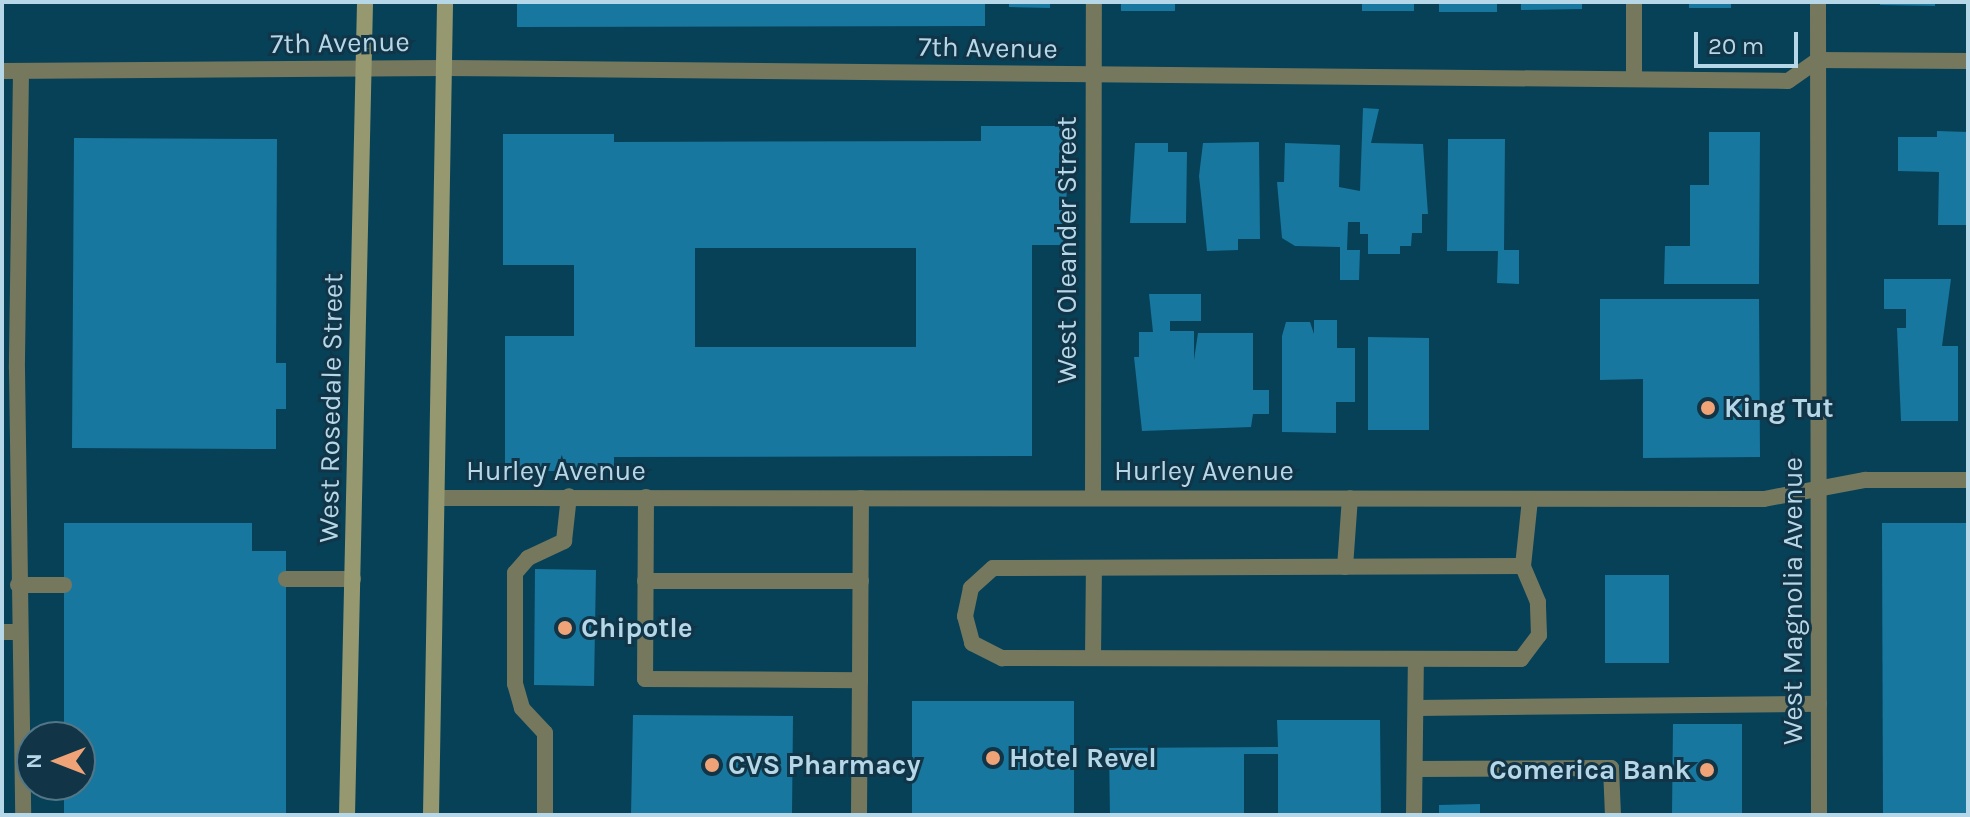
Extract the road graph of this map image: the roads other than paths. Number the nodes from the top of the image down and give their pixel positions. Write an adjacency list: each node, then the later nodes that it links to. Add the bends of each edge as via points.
1 (365, 2): 9 (main road, West Rosedale Street)
2 (445, 2): 8 (main road)
3 (1094, 2): 12 (street, West Oleander Street)
4 (1634, 2): 13 (street)
5 (1818, 2): 6 (street, West Magnolia Avenue)
6 (1818, 60): 7 (street); 13 (street, 7th Avenue, via 1788,81); 15 (street, West Magnolia Avenue)
7 (1968, 61)
8 (445, 68): 9 (street, 7th Avenue); 12 (street, 7th Avenue); 19 (main road)
9 (365, 70): 11 (street, 7th Avenue); 27 (main road, West Rosedale Street)
10 (2, 71): 11 (street, 7th Avenue)
11 (21, 72): 30 (street)
12 (1093, 75): 13 (street, 7th Avenue); 18 (street, West Oleander Street)
13 (1634, 79)
14 (1968, 480): 15 (street, Hurley Avenue, via 1865,480)
15 (1819, 490): 22 (street, Hurley Avenue, via 1764,499); 37 (street, West Magnolia Avenue)
16 (569, 496): 17 (street, Hurley Avenue); 19 (street, Hurley Avenue); 43 (street, via 564,541 528,558 515,573 515,684 522,708 545,733)
17 (646, 497): 20 (street, Hurley Avenue); 28 (street)
18 (1093, 497): 20 (street, Hurley Avenue); 21 (street, Hurley Avenue)
19 (439, 498): 42 (main road)
20 (861, 498): 29 (street)
21 (1350, 498): 22 (street, Hurley Avenue); 24 (street)
22 (1530, 499): 23 (street)
23 (1523, 566): 24 (street); 35 (street, via 1538,602 1539,635 1521,659)
24 (1345, 567): 25 (street)
25 (1094, 568): 34 (street); 34 (street, via 993,568 971,588 965,616 972,643 1002,658)
26 (286, 579): 27 (street)
27 (353, 579): 41 (main road, West Rosedale Street)
28 (645, 581): 29 (street); 36 (street, via 645,679)
29 (861, 581): 36 (street)
30 (18, 585): 31 (street); 33 (street)
31 (64, 585)
32 (2, 632): 33 (street)
33 (20, 632): 40 (street)
34 (1093, 658): 35 (street)
35 (1416, 659): 38 (street)
36 (860, 680): 44 (street)
37 (1819, 704): 38 (street); 47 (street, West Magnolia Avenue)
38 (1416, 708): 39 (street)
39 (1415, 769): 45 (street); 46 (street, via 1611,768)
40 (23, 815)
41 (347, 815)
42 (431, 815)
43 (545, 815)
44 (859, 815)
45 (1414, 815)
46 (1613, 815)
47 (1819, 815)

